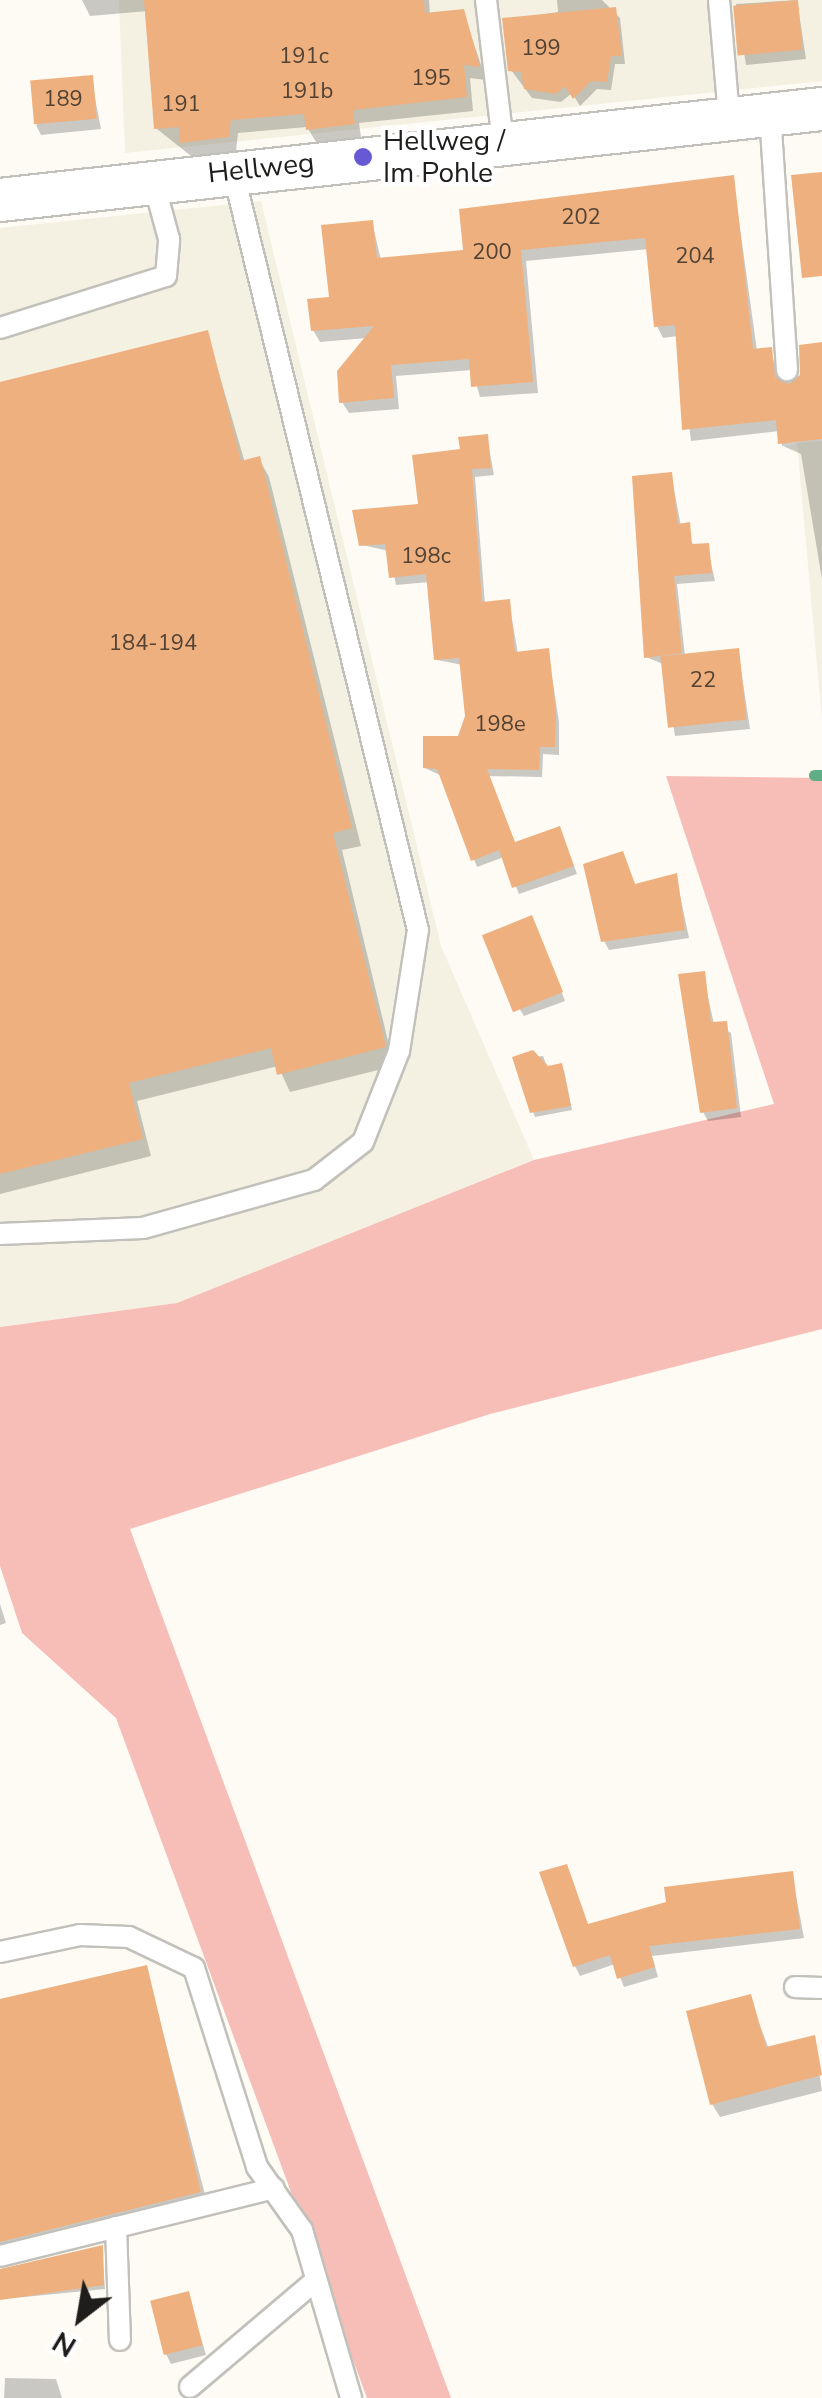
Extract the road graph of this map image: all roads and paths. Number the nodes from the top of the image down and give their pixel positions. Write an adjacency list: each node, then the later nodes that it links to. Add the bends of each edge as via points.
1 (486, 0): 5 (lane)
2 (718, 0): 4 (lane)
3 (822, 109): 4 (street, Hellweg)
4 (749, 116): 5 (street, Hellweg); 10 (lane)
5 (503, 142): 6 (street, Hellweg)
6 (233, 171): 7 (street, Hellweg); 11 (lane, via 418,930 399,1051 363,1142 314,1180 143,1228)
7 (152, 180): 8 (street, Hellweg); 9 (lane, via 169,239 166,276)
8 (0, 200)
9 (0, 328)
10 (787, 370)
11 (0, 1234)
12 (0, 1952): 15 (lane, via 80,1935 128,1936 194,1968 257,2167)
13 (795, 1987): 14 (lane)
14 (822, 1988)
15 (274, 2188): 16 (lane); 18 (lane, via 302,2230)
16 (116, 2227): 17 (lane); 19 (lane)
17 (0, 2256)
18 (316, 2280): 20 (lane, via 254,2342); 21 (lane)
19 (120, 2340)
20 (190, 2387)
21 (352, 2398)

